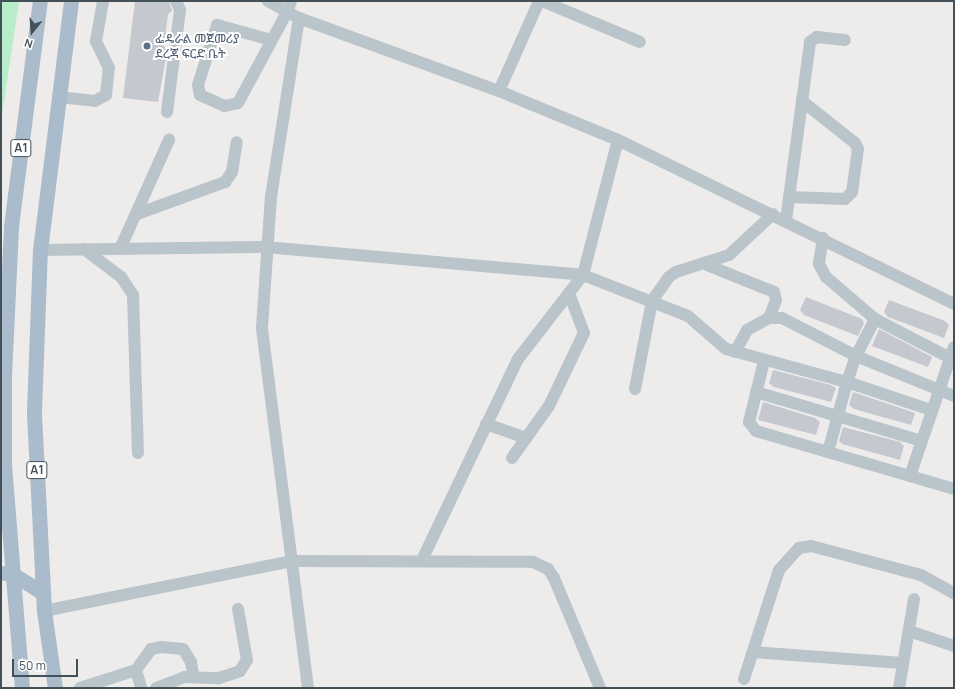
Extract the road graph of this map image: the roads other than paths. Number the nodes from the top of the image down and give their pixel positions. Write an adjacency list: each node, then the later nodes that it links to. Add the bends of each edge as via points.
1 (40, 1): 40 (main road, A1, via 11,226)
2 (72, 1): 14 (main road, A1)
3 (103, 1): 14 (street, via 96,40 109,68 106,95 95,101)
4 (176, 1): 16 (street, via 180,10)
5 (268, 1): 8 (street)
6 (538, 1): 13 (street)
7 (542, 1): 12 (street)
8 (289, 6): 9 (street); 10 (street)
9 (300, 18): 13 (street); 25 (street)
10 (271, 40): 10 (street, via 217,25 198,85 200,95 225,106 238,103)
11 (845, 40): 15 (street, via 817,37 810,42)
12 (640, 42)
13 (499, 91): 18 (street)
14 (58, 97): 28 (main road, A1)
15 (802, 101): 20 (street); 20 (street, via 855,143 858,149 852,192 845,199)
16 (167, 112)
17 (169, 140): 21 (street)
18 (618, 140): 22 (street); 30 (street)
19 (237, 142): 21 (street, via 232,172 225,182)
20 (789, 197): 23 (street)
21 (137, 214): 27 (street)
22 (773, 214): 23 (street); 29 (street, via 729,255)
23 (786, 220): 24 (street)
24 (824, 238): 33 (street); 35 (street, via 821,271)
25 (265, 247): 27 (street); 30 (street); 57 (street, via 263,345)
26 (84, 249): 27 (street); 28 (street); 52 (street, via 121,277 133,295)
27 (120, 249)
28 (40, 250): 59 (main road, A1, via 34,412)
29 (707, 265): 32 (street, via 676,272); 34 (street, via 774,292 776,300)
30 (583, 275): 31 (street); 32 (street)
31 (569, 293): 48 (street, via 518,359); 49 (street, via 584,333 563,381)
32 (652, 301): 36 (street, via 688,316 716,344); 42 (street)
33 (954, 304)
34 (769, 318): 36 (street, via 747,330); 38 (street, via 789,320)
35 (874, 319): 37 (street); 38 (street)
36 (735, 352): 39 (street)
37 (952, 355): 43 (street)
38 (856, 356): 41 (street); 43 (street)
39 (764, 361): 41 (street); 44 (street)
40 (2, 376): 58 (main road, A1)
41 (847, 382): 46 (street); 47 (street)
42 (636, 389)
43 (937, 391): 45 (street); 46 (street)
44 (756, 392): 47 (street); 51 (street, via 749,422 756,432)
45 (954, 396)
46 (931, 410): 50 (street)
47 (837, 418): 50 (street); 51 (street)
48 (486, 424): 49 (street); 56 (street)
49 (526, 438): 53 (street)
50 (921, 441): 54 (street)
51 (828, 452): 54 (street)
52 (138, 453)
53 (512, 458)
54 (910, 476): 55 (street)
55 (954, 488)
56 (422, 560): 57 (street); 78 (street, via 533,562 548,569)
57 (293, 561): 63 (street); 77 (street)
58 (6, 573): 59 (main road); 72 (main road, A1)
59 (43, 593): 63 (main road, A1)
60 (954, 593): 66 (street, via 921,575 811,546 799,548 779,570)
61 (914, 599): 64 (street)
62 (238, 608): 69 (street, via 247,660 245,666 231,676)
63 (44, 611): 73 (main road, A1)
64 (909, 631): 65 (street); 67 (street)
65 (954, 646)
66 (753, 652): 67 (street); 70 (street)
67 (903, 663): 79 (street)
68 (136, 670): 69 (street, via 151,649 174,646 187,654); 71 (street); 75 (street)
69 (193, 675): 76 (street)
70 (744, 679)
71 (106, 684): 74 (street)
72 (22, 688)
73 (55, 688)
74 (80, 688)
75 (141, 688)
76 (156, 688)
77 (308, 688)
78 (600, 688)
79 (899, 688)

